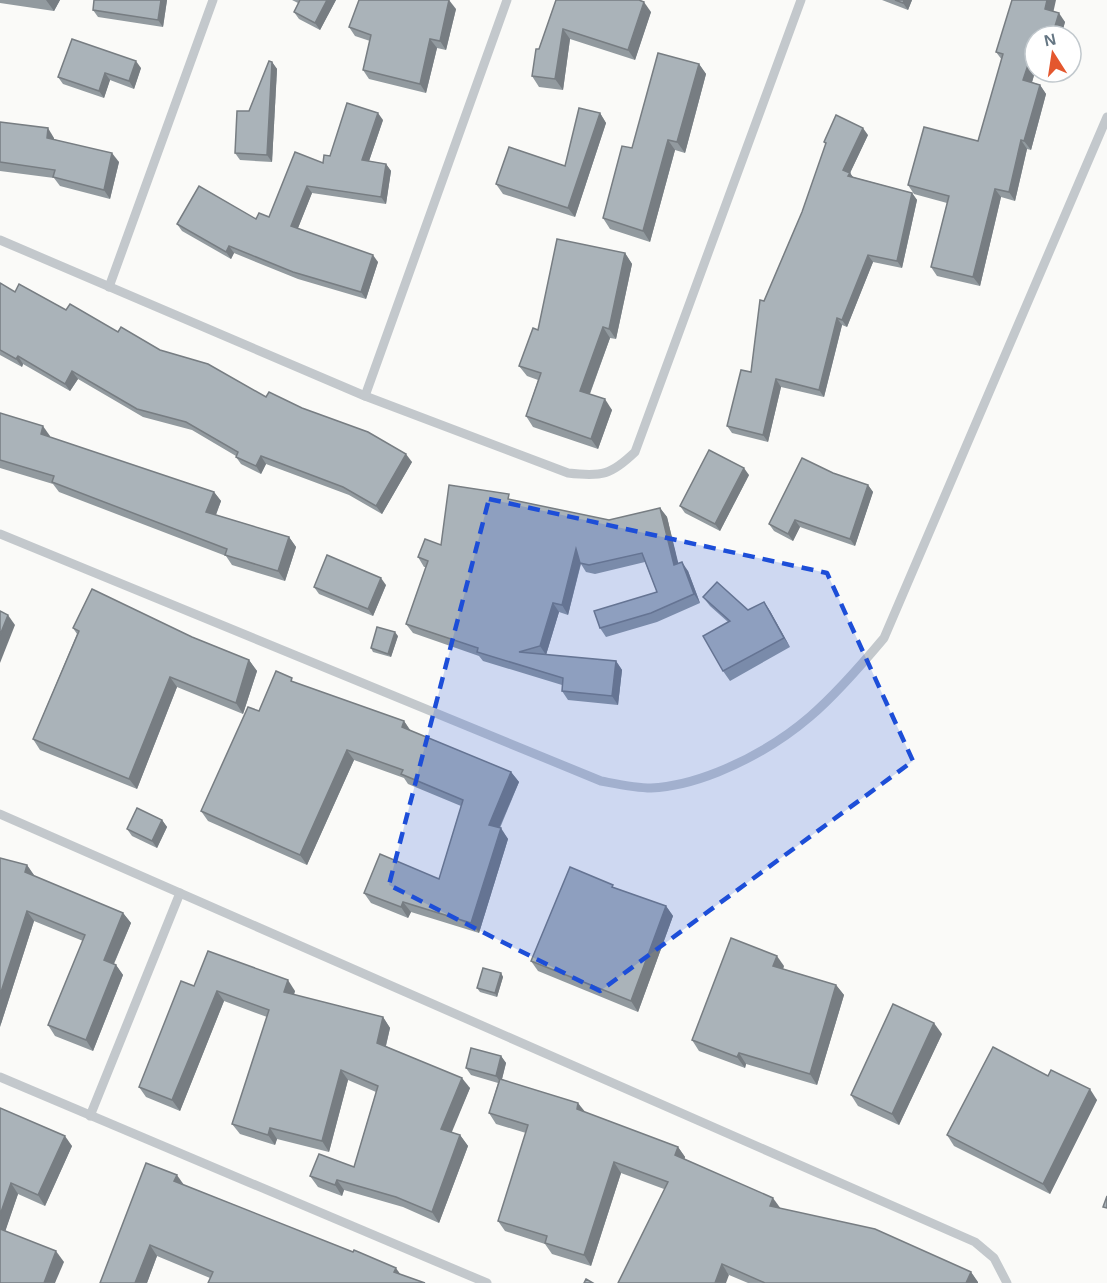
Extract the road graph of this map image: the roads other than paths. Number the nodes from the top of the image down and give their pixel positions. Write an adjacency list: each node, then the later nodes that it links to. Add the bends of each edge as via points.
1 (213, 0): 6 (lane)
2 (507, 0): 7 (lane)
3 (801, 0): 7 (lane, via 635,452 615,470 595,476 568,473)
4 (1107, 117): 8 (lane, via 884,638 838,693 793,733 750,759 700,779 651,788 601,782)
5 (0, 240): 6 (lane)
6 (110, 287): 7 (lane)
7 (365, 396)
8 (0, 534)
9 (0, 814): 10 (lane)
10 (180, 893): 12 (lane); 14 (lane, via 975,1242 994,1258)
11 (0, 1077): 12 (lane)
12 (90, 1116): 13 (lane)
13 (488, 1283)
14 (1007, 1283)

